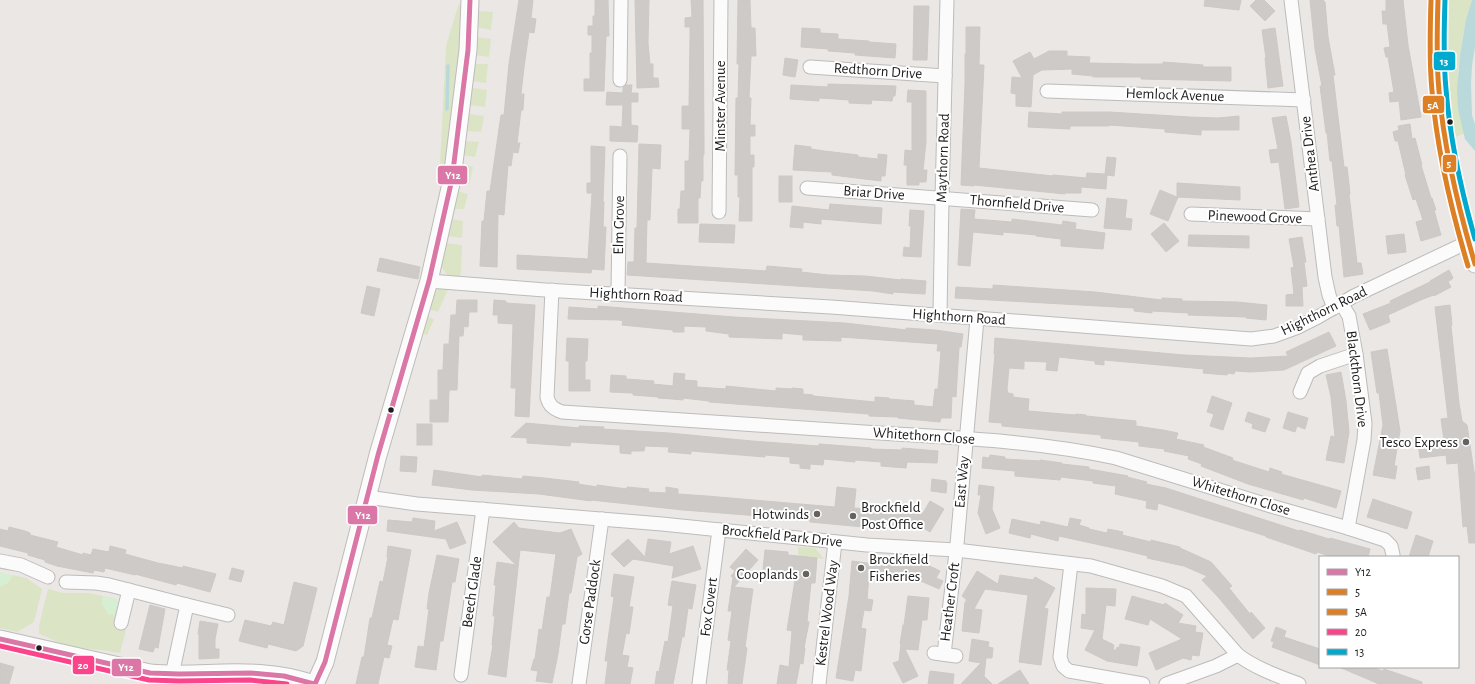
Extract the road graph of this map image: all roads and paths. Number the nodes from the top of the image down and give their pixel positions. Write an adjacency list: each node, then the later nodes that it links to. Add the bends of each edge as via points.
1 (470, 0): 21 (street, via 468,50 452,179)
2 (621, 0): 9 (street)
3 (721, 0): 16 (street, Minster Avenue)
4 (947, 0): 8 (street, Maythorn Road)
5 (1291, 0): 11 (street, Anthea Drive)
6 (1438, 0): 19 (street, via 1440,102 1451,176)
7 (810, 67): 8 (street, Redthorn Drive)
8 (945, 76): 14 (street, Maythorn Road)
9 (621, 80)
10 (1047, 91): 11 (street, Hemlock Avenue)
11 (1304, 100): 18 (street, Anthea Drive)
12 (621, 156): 23 (street, Elm Grove)
13 (807, 188): 14 (street, Briar Drive)
14 (942, 198): 15 (street, Thornfield Drive); 25 (street, Maythorn Road)
15 (1092, 211)
16 (719, 212)
17 (1191, 214): 18 (street, Pinewood Grove)
18 (1318, 219): 24 (street, Anthea Drive, via 1329,295)
19 (1468, 242): 20 (street); 24 (street, Highthorn Road)
20 (1475, 264)
21 (429, 281): 22 (street, Highthorn Road); 30 (street)
22 (552, 290): 23 (street, Highthorn Road); 29 (street, Whitethorn Close, via 547,397 548,403 556,410)
23 (618, 293): 25 (street, Highthorn Road)
24 (1338, 306): 26 (street, Highthorn Road, via 1296,328 1274,336 1251,339); 27 (street, Blackthorn Drive, via 1349,316)
25 (940, 315): 26 (street, Highthorn Road)
26 (977, 319): 29 (street, East Way)
27 (1356, 354): 28 (street, via 1320,366 1308,373); 33 (street, Blackthorn Drive, via 1365,423)
28 (1300, 392)
29 (966, 439): 33 (street, Whitethorn Close, via 1062,448 1116,458); 36 (street, East Way)
30 (367, 498): 31 (street, Brockfield Park Drive); 51 (street, via 325,662)
31 (483, 510): 32 (street, Brockfield Park Drive); 50 (street, Beech Glade)
32 (602, 519): 34 (street, Brockfield Park Drive); 52 (street, Gorse Paddock)
33 (1348, 528): 37 (street, Whitethorn Close, via 1385,540 1391,546)
34 (719, 530): 35 (street, Brockfield Park Drive); 53 (street, Fox Covert)
35 (835, 542): 36 (street, Brockfield Park Drive); 54 (street, Kestrel Wood Way)
36 (956, 550): 39 (street, Brockfield Park Drive); 47 (street, Heather Croft)
37 (1393, 555)
38 (0, 560): 40 (street, via 21,565)
39 (1071, 564): 48 (street, Brockfield Park Drive, via 1091,566 1135,578 1186,596); 55 (street, via 1060,657 1063,666 1069,670)
40 (48, 577)
41 (66, 582): 42 (street, via 96,583)
42 (129, 590): 43 (street); 45 (street)
43 (187, 605): 44 (street); 49 (street)
44 (228, 615)
45 (121, 623)
46 (0, 639): 49 (street, via 129,669)
47 (945, 654)
48 (1238, 655): 56 (street); 57 (street, Brockfield Park Drive, via 1257,668)
49 (172, 675): 51 (street, via 264,674)
50 (461, 675)
51 (314, 684)
52 (579, 684)
53 (699, 684)
54 (819, 684)
55 (1143, 684)
56 (1166, 684)
57 (1299, 684)

